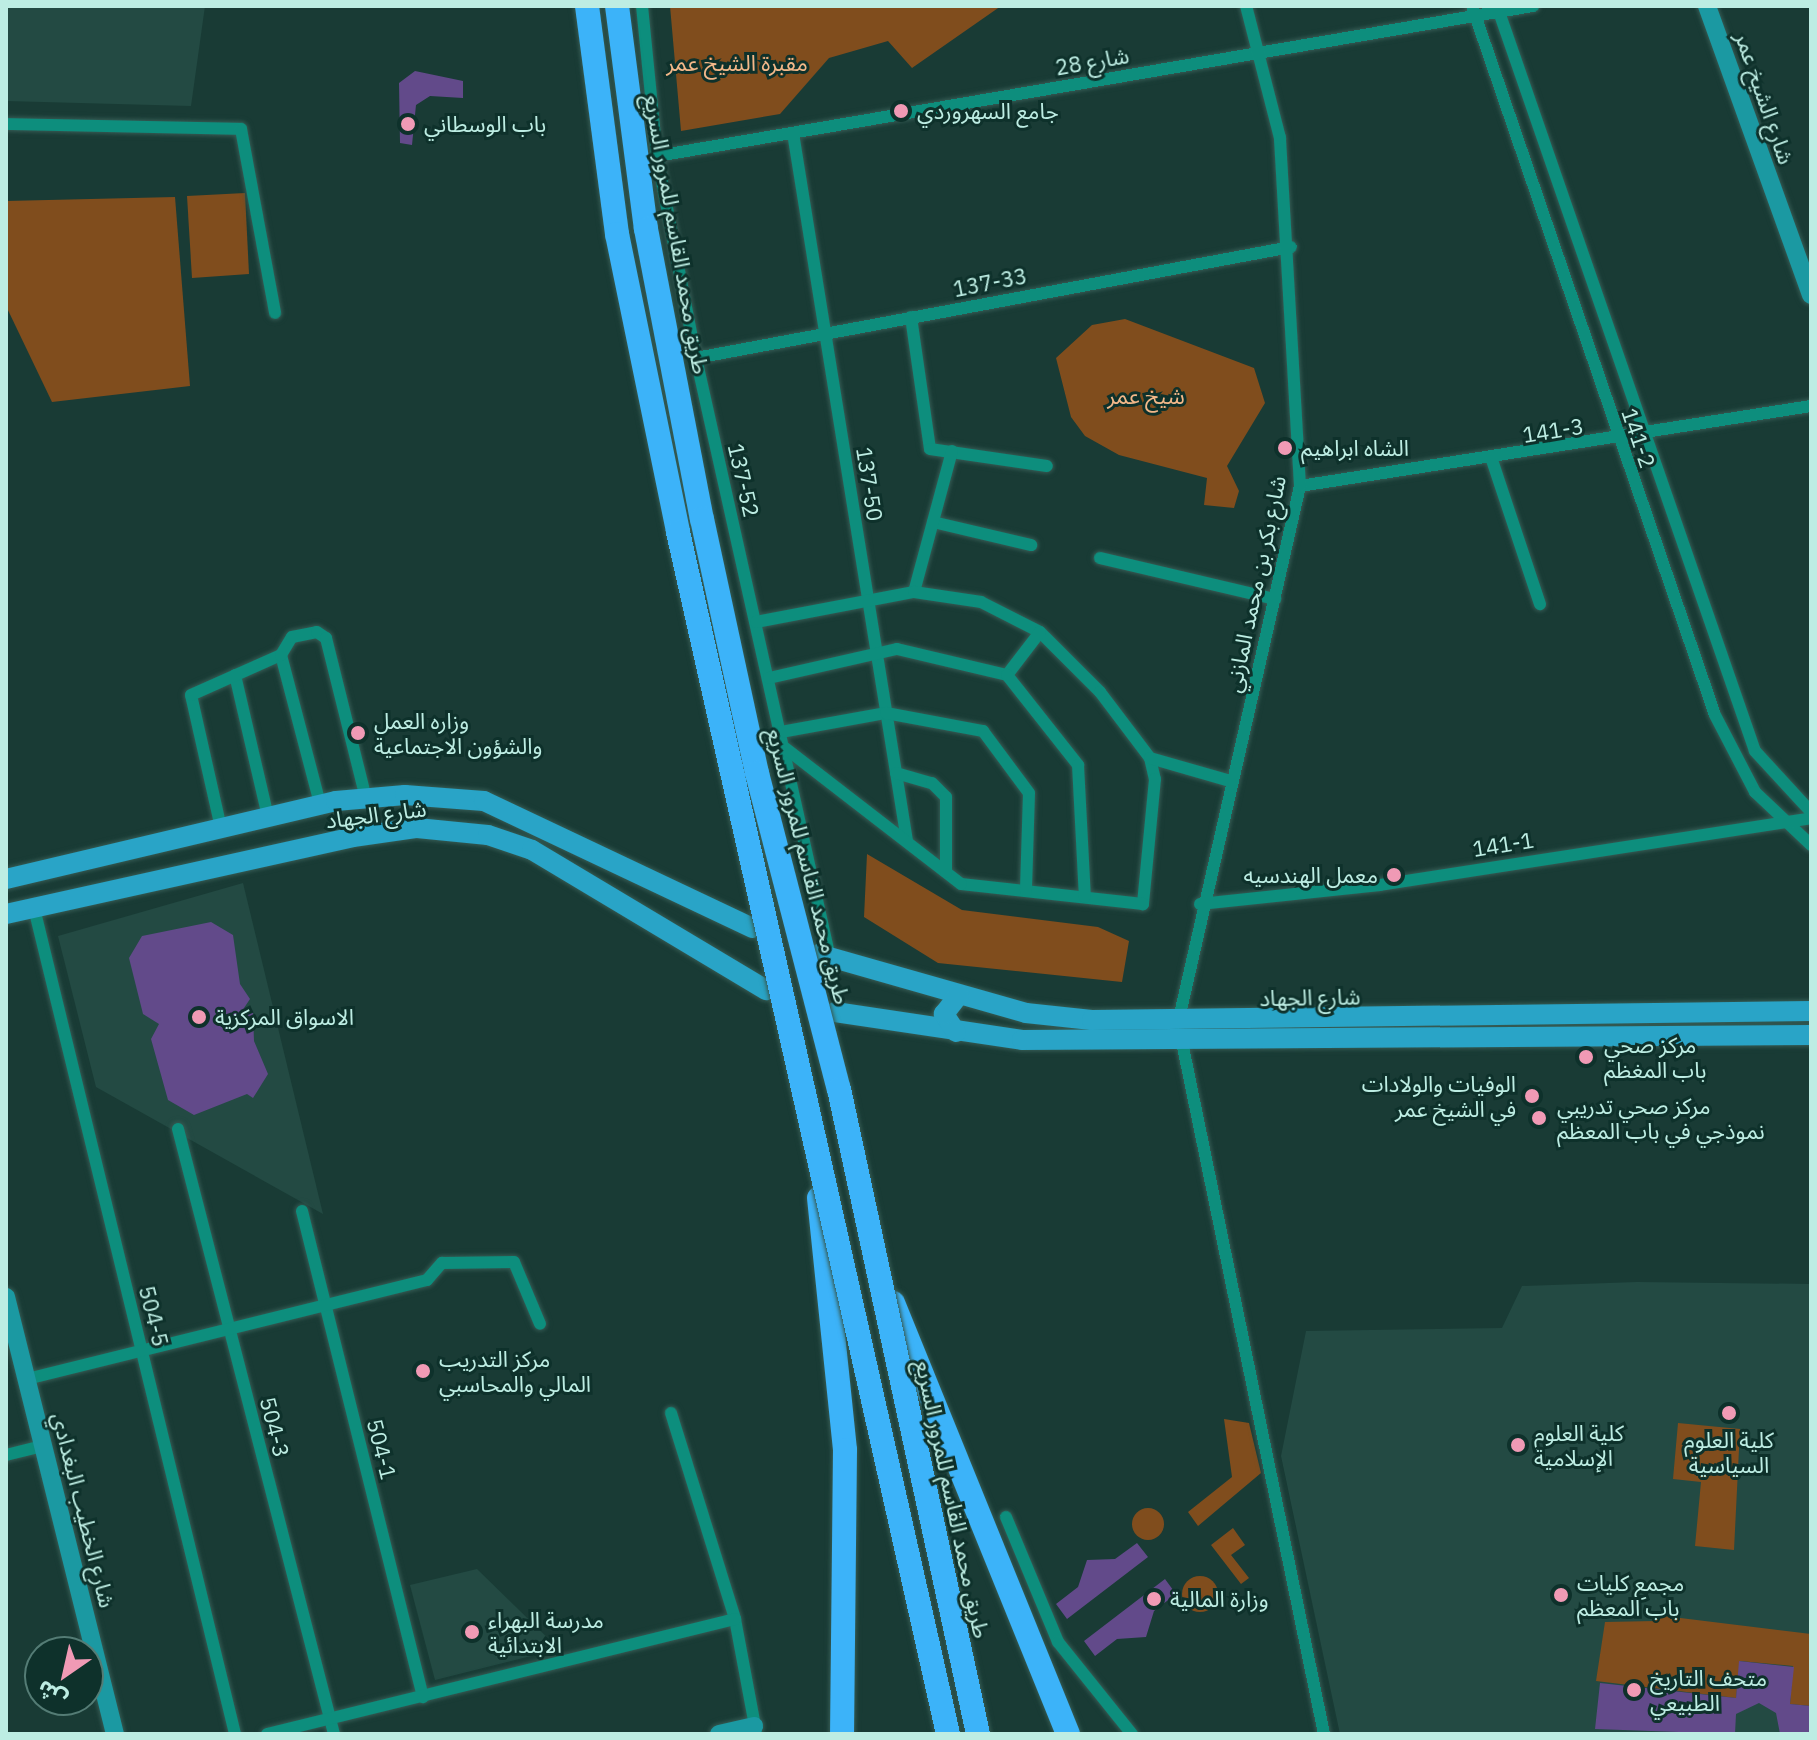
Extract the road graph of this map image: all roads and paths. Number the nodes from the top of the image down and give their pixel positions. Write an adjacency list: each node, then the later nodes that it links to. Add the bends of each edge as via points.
1 (587, 6): 75 (highway, bridge, via 617,234)
2 (617, 6): 77 (highway, طريق محمد القاسم للمرور السريع, bridge, via 646,229 702,519)
3 (642, 6): 12 (street, 137-52)
4 (1246, 6): 9 (street, شارع بكر بن محمد المازني)
5 (1533, 6): 7 (street, شارع 28)
6 (1707, 6): 14 (street, شارع الشيخ عمر)
7 (1498, 9): 8 (street, شارع 28); 21 (street, 141-2)
8 (1474, 12): 9 (street, شارع 28); 22 (street, 141-2)
9 (1260, 53): 11 (street, شارع 28); 13 (street, شارع بكر بن محمد المازني, via 1280,138)
10 (6, 124): 16 (street, via 241,129)
11 (793, 133): 12 (street, شارع 28); 18 (street, 137-50)
12 (657, 156): 19 (street, 137-52)
13 (1291, 247): 17 (street, 137-33); 26 (street, شارع بكر بن محمد المازني)
14 (1802, 248): 15 (street, شارع الشيخ عمر)
15 (1811, 295)
16 (275, 313)
17 (911, 317): 18 (street, 137-33); 23 (street, via 930,449)
18 (825, 334): 19 (street, 137-33); 32 (street, 137-50)
19 (696, 358): 34 (street, 137-52)
20 (1811, 406): 21 (street, 141-3)
21 (1646, 435): 22 (street, 141-3); 49 (street, 141-2, via 1755,751)
22 (1618, 440): 24 (street, 141-3); 51 (street, 141-2, via 1734,760)
23 (952, 451): 25 (street); 27 (street)
24 (1492, 460): 26 (street, 141-3); 33 (street)
25 (1047, 466)
26 (1300, 486): 31 (street, شارع بكر بن محمد المازني)
27 (933, 522): 28 (street); 30 (street)
28 (1031, 545)
29 (1100, 558): 31 (street)
30 (914, 592): 32 (street); 35 (street, via 981,602)
31 (1275, 599): 46 (street, شارع بكر بن محمد المازني)
32 (868, 600): 34 (street); 36 (street, 137-50)
33 (1540, 604)
34 (756, 622): 40 (street, 137-52)
35 (1040, 632): 39 (street); 44 (street, via 1100,692)
36 (877, 652): 39 (street, via 957,658); 40 (street); 41 (street, 137-50)
37 (281, 655): 38 (street); 47 (street, via 292,637 317,632 326,638); 48 (street)
38 (235, 675): 50 (street); 52 (street, via 191,695)
39 (1007, 675): 60 (street, via 1078,765)
40 (769, 678): 42 (street, 137-52)
41 (886, 713): 42 (street); 45 (street, 137-50); 59 (street, via 983,731 1029,793)
42 (781, 732): 43 (street, 137-52)
43 (784, 747): 53 (street); 65 (street, 137-52)
44 (1150, 758): 46 (street); 60 (street, via 1155,779 1143,904)
45 (896, 773): 53 (street, 137-50); 56 (street, via 932,783 946,797)
46 (1230, 781): 61 (street, شارع بكر بن محمد المازني)
47 (366, 798): 48 (main road, شارع الجهاد); 55 (main road, شارع الجهاد, via 484,801)
48 (320, 804): 50 (main road, شارع الجهاد)
49 (1811, 815): 51 (street, 141-1)
50 (268, 817): 52 (main road, شارع الجهاد)
51 (1785, 822): 54 (street, 141-2); 61 (street, 141-1, via 1380,885)
52 (221, 828): 57 (main road, شارع الجهاد)
53 (907, 841): 56 (street)
54 (1811, 845)
55 (623, 861): 58 (main road, via 627,882); 64 (main road, شارع الجهاد)
56 (946, 872): 59 (street, via 961,884)
57 (6, 879)
58 (603, 890): 62 (main road, شارع الجهاد, via 488,835 417,828); 66 (main road, شارع الجهاد, via 667,937)
59 (1026, 891): 60 (street)
60 (1085, 897)
61 (1200, 904): 72 (street, شارع بكر بن محمد المازني)
62 (34, 908): 63 (main road, شارع الجهاد); 83 (street, 504-5)
63 (6, 914)
64 (753, 928)
65 (824, 956): 67 (main road, شارع الجهاد)
66 (766, 990)
67 (959, 995): 71 (main road, via 944,1014); 72 (main road, شارع الجهاد, via 1026,1013)
68 (1811, 1011): 70 (main road, شارع الجهاد)
69 (835, 1012): 71 (main road, شارع الجهاد)
70 (1567, 1029): 72 (main road, شارع الجهاد); 73 (main road, شارع الجهاد)
71 (956, 1032): 72 (main road, شارع الجهاد)
72 (1180, 1033): 103 (street)
73 (1811, 1035)
74 (178, 1129): 82 (street, 504-3)
75 (815, 1148): 92 (highway, bridge, via 845,1450); 99 (highway, bridge)
76 (302, 1211): 79 (street, 504-1)
77 (872, 1246): 100 (highway, طريق محمد القاسم للمرور السريع, bridge); 101 (highway, bridge)
78 (6, 1297): 80 (street, شارع الخطيب البغدادي)
79 (325, 1305): 81 (street, via 427,1280 442,1263 504,1261 520,1268); 82 (street); 90 (street, 504-1)
80 (9, 1323): 84 (street, شارع الخطيب البغدادي)
81 (540, 1324)
82 (230, 1329): 83 (street); 91 (street, 504-3)
83 (142, 1350): 84 (street); 95 (street, 504-5)
84 (27, 1379): 86 (street, شارع الخطيب البغدادي)
85 (671, 1413): 89 (street)
86 (43, 1446): 87 (street); 94 (street, شارع الخطيب البغدادي)
87 (6, 1455)
88 (1006, 1517): 102 (street, via 1058,1642)
89 (735, 1619): 90 (street); 93 (street)
90 (423, 1697): 91 (street)
91 (331, 1720): 96 (street); 97 (street, 504-3)
92 (843, 1722)
93 (755, 1730): 98 (street)
94 (115, 1734)
95 (235, 1734)
96 (267, 1734)
97 (334, 1734)
98 (719, 1734)
99 (948, 1734)
100 (978, 1734)
101 (1068, 1734)
102 (1132, 1734)
103 (1324, 1734)

